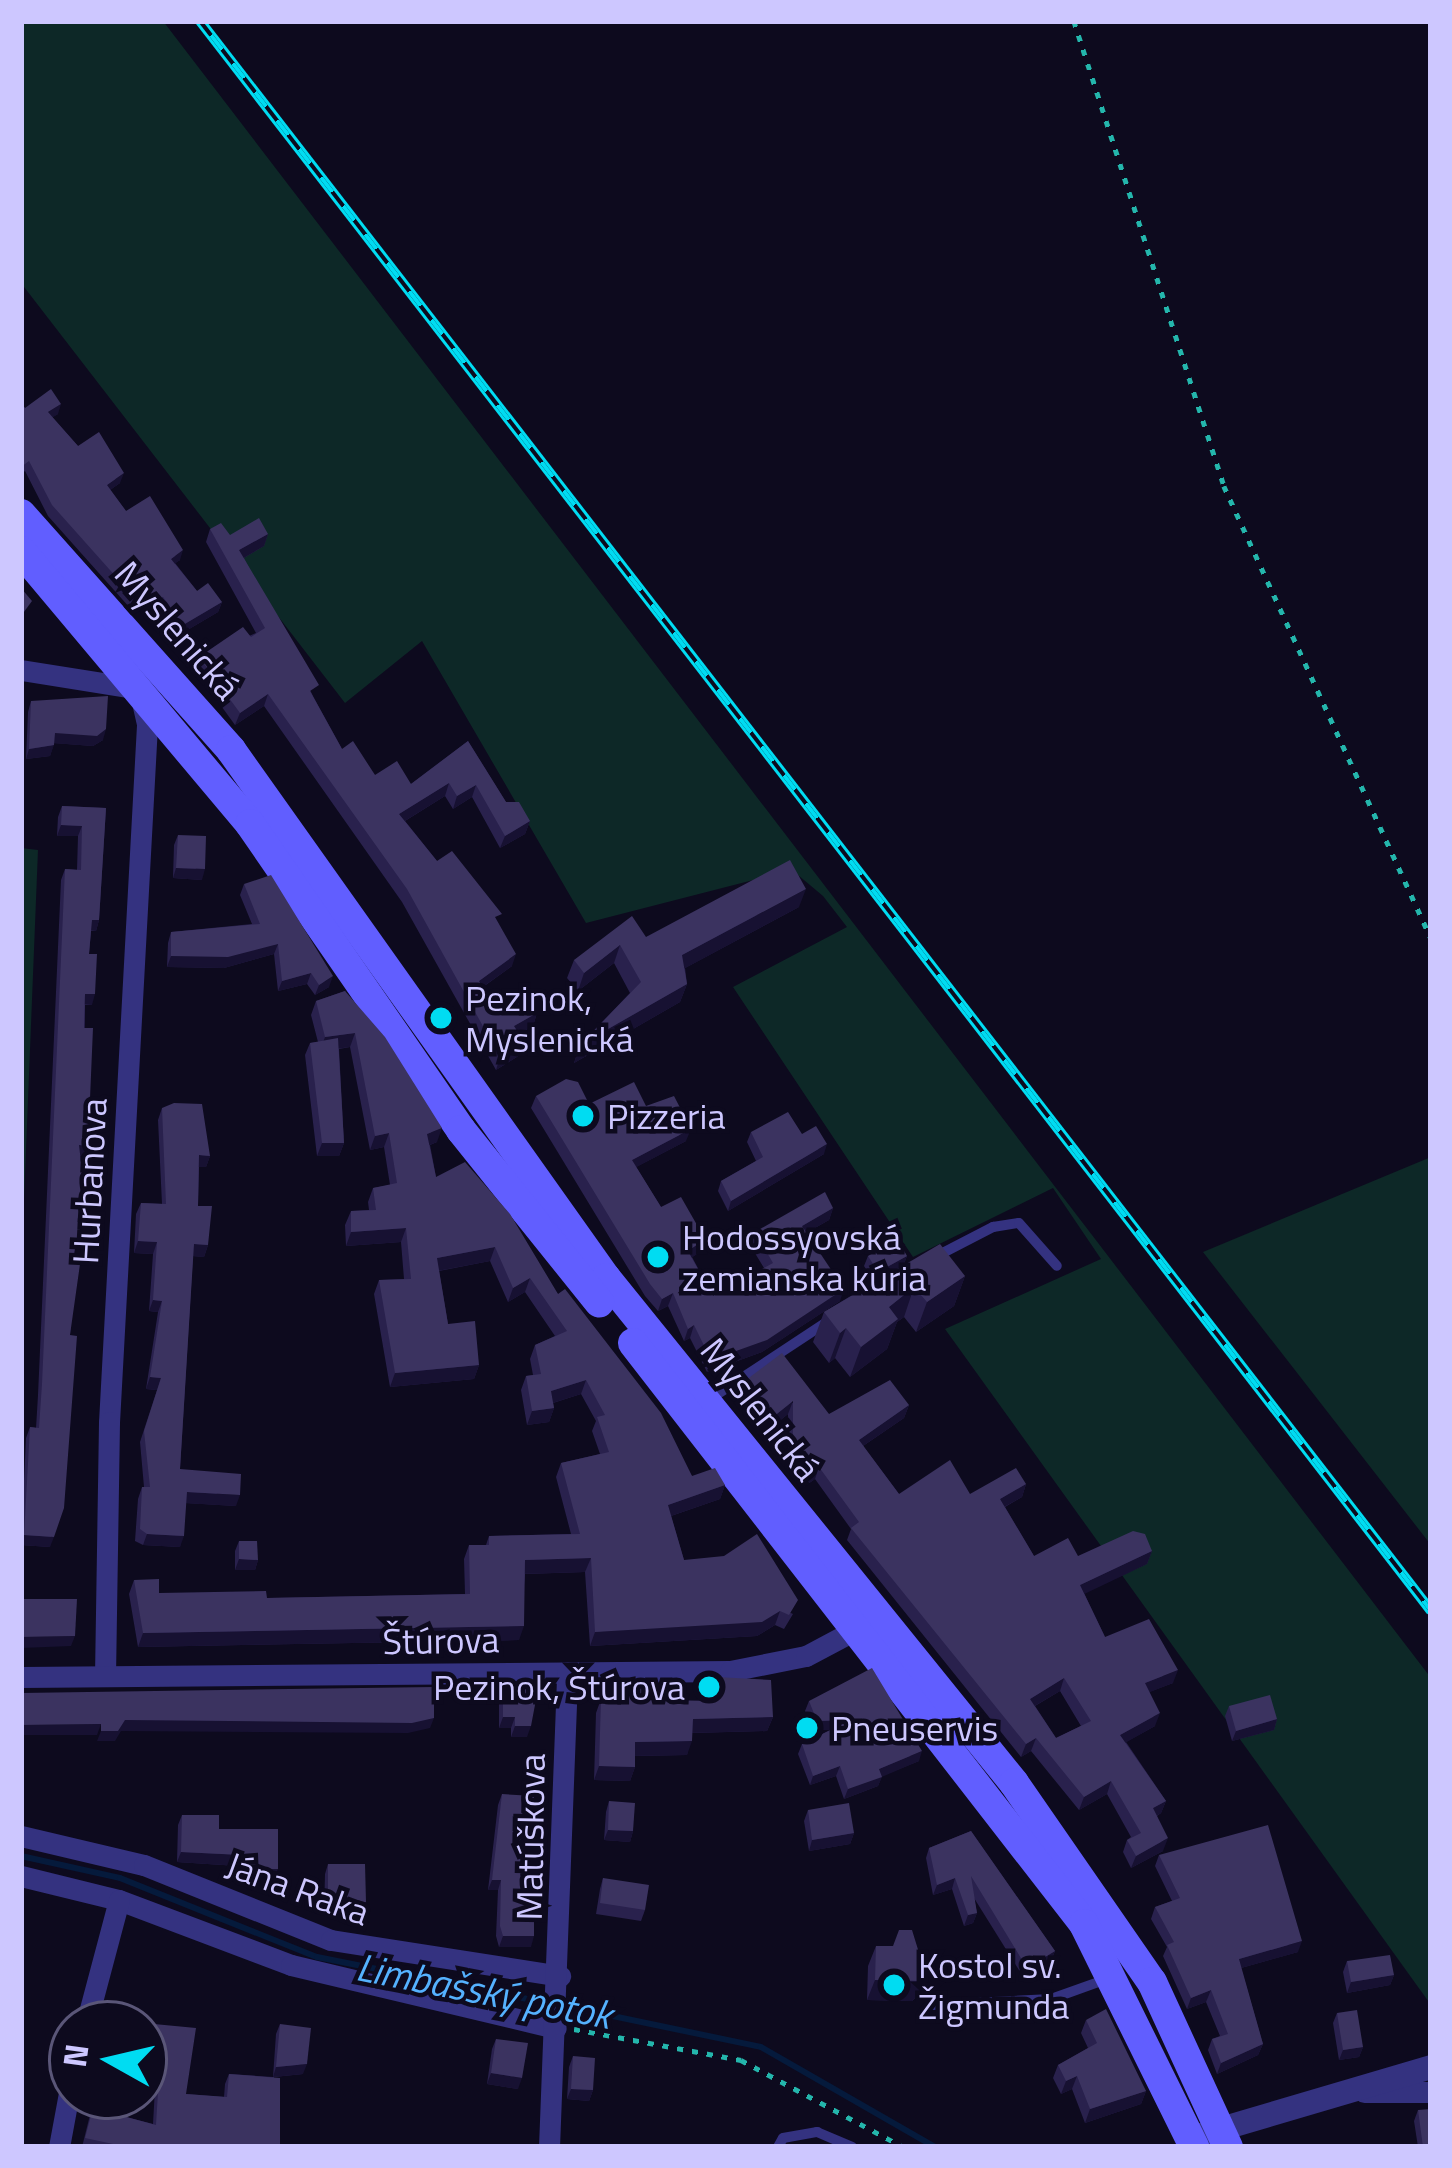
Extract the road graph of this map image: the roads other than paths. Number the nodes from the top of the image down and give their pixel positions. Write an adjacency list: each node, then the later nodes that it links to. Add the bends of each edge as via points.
1 (21, 514): 8 (main road, Myslenická, via 231,750 517,1160)
2 (21, 551): 4 (main road, Myslenická)
3 (21, 670): 4 (street)
4 (140, 689): 10 (main road, Myslenická, via 250,824 461,1130); 12 (street, Hurbanova, via 147,725 109,1422)
5 (917, 1266): 6 (lane, via 993,1227 1019,1223)
6 (1058, 1266)
7 (841, 1312): 8 (lane)
8 (707, 1401): 9 (main road, Myslenická)
9 (882, 1612): 10 (street, Štúrova); 25 (main road, Myslenická, via 1153,1982)
10 (855, 1633): 11 (street, Štúrova, via 767,1666); 17 (main road, Myslenická, via 1052,1878)
11 (567, 1672): 12 (street, Štúrova); 18 (street, Matúškova)
12 (105, 1676): 13 (street, Štúrova)
13 (21, 1677)
14 (21, 1836): 18 (street, Jána Raka, via 144,1865 332,1940)
15 (21, 1876): 16 (street)
16 (119, 1900): 19 (street); 21 (street, via 291,1965)
17 (1116, 1976): 20 (lane, via 1051,1999); 26 (main road, Myslenická)
18 (559, 1982): 21 (street, Matúškova)
19 (92, 2000)
20 (932, 2005)
21 (556, 2024): 27 (street, Matúškova)
22 (1431, 2067): 23 (street)
23 (1333, 2092): 24 (street); 25 (street)
24 (1431, 2092)
25 (1225, 2137): 26 (street)
26 (1192, 2143)
27 (549, 2147)
28 (778, 2147): 29 (lane, via 783,2138 817,2132)
29 (852, 2147)

